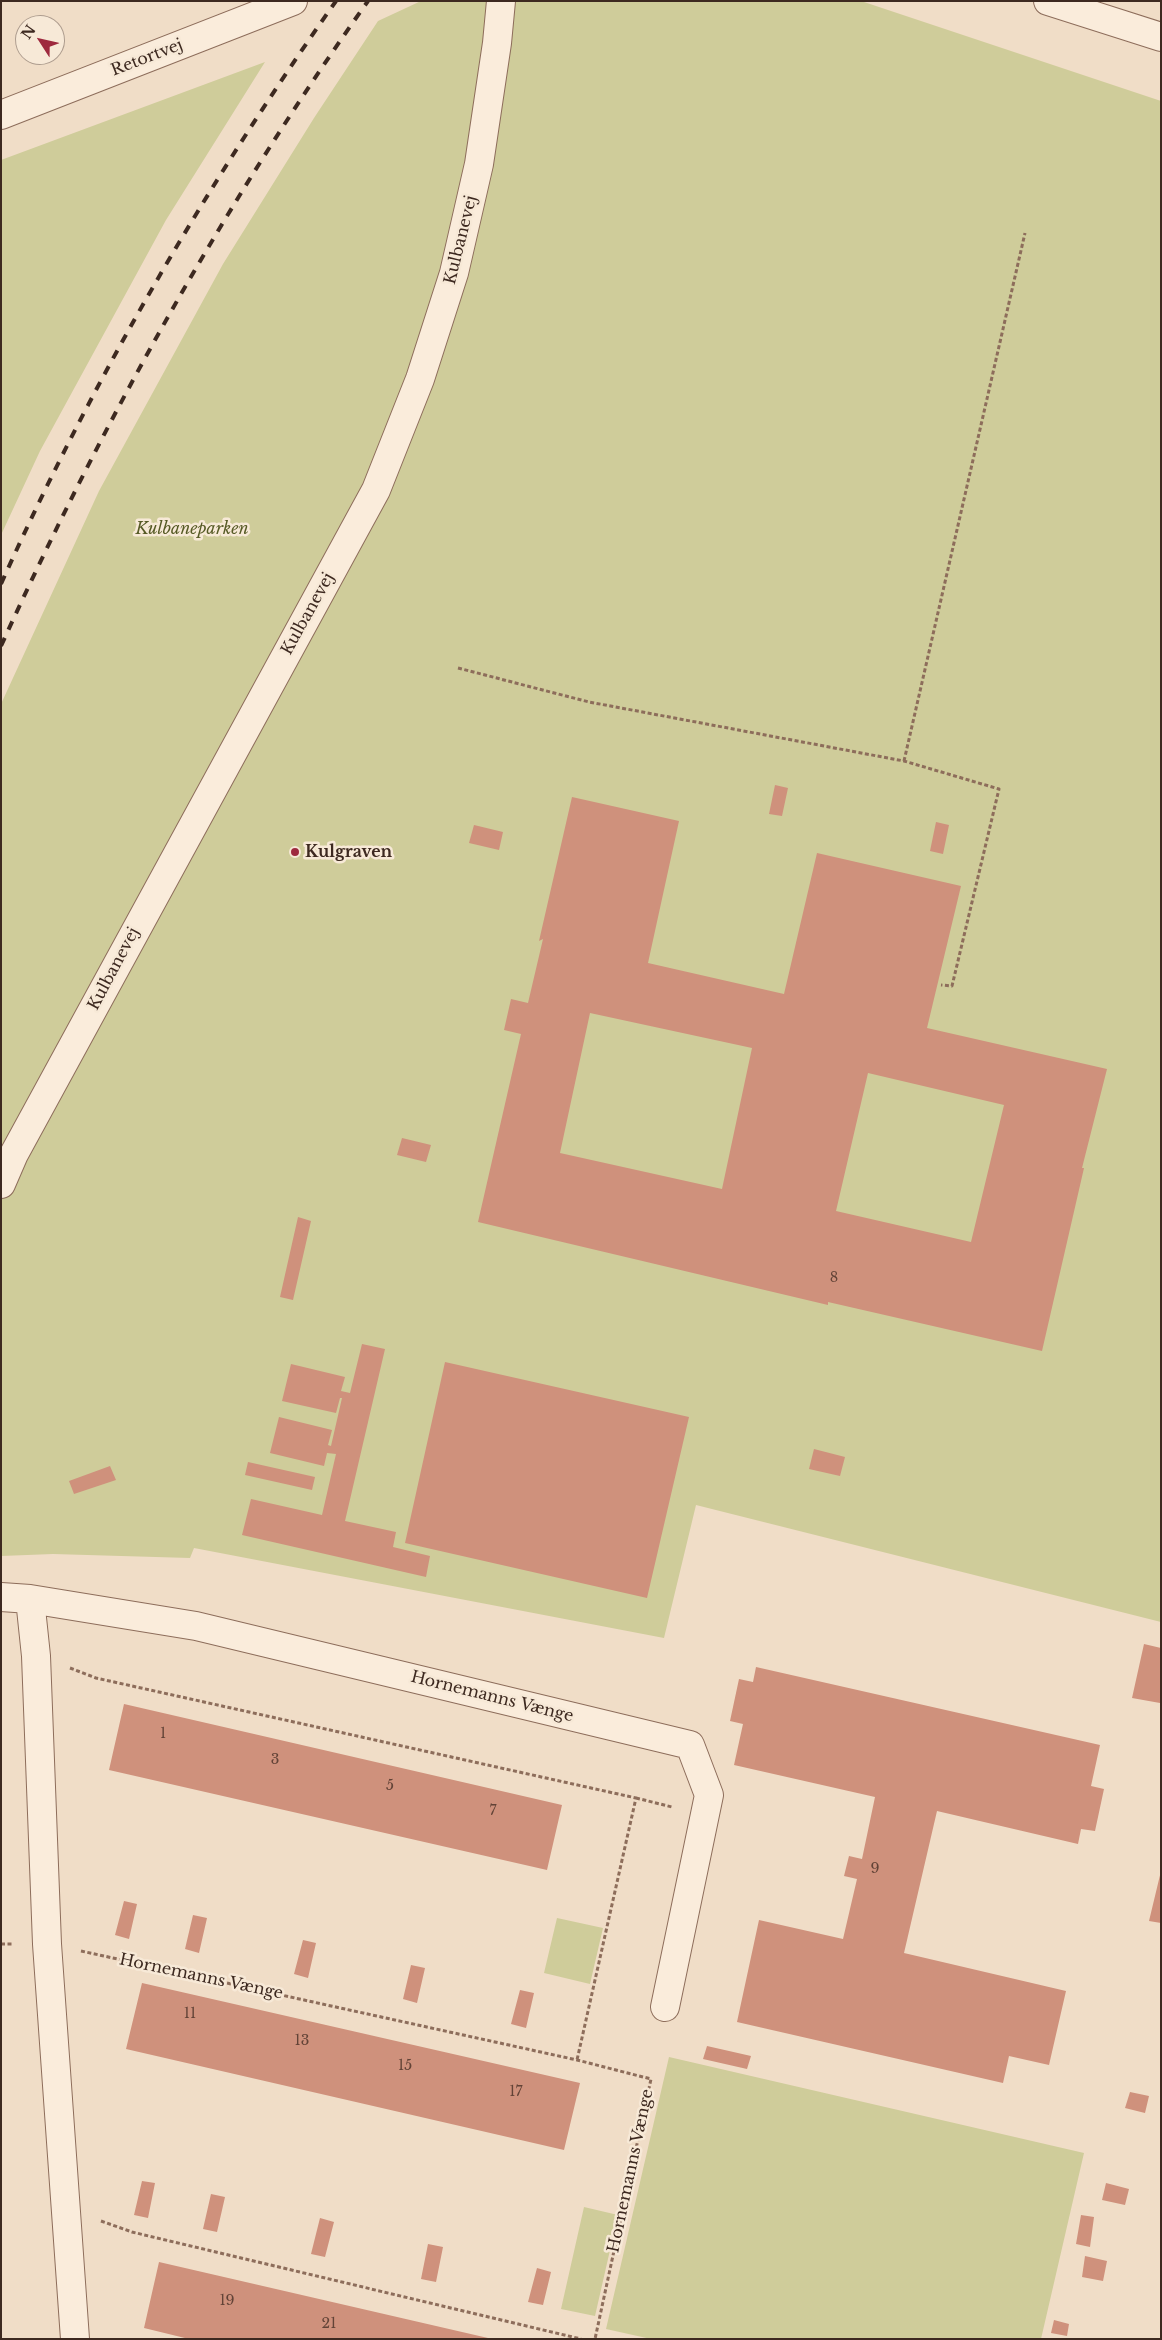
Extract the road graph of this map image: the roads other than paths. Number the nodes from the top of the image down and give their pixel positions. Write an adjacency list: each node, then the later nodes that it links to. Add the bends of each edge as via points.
1 (294, 1): 5 (street, Retortvej)
2 (501, 1): 6 (street, Kulbanevej, via 479,164 454,274 420,379 376,490 14,1154)
3 (1048, 1): 4 (street)
4 (1161, 37)
5 (1, 115)
6 (1, 1184)
7 (1, 1597): 8 (street, Hornemanns Vænge)
8 (30, 1599): 9 (street, Hornemanns Vænge, via 196,1626 690,1745 709,1795); 10 (street, via 36,1656 48,1944)
9 (665, 2007)
10 (75, 2339)

